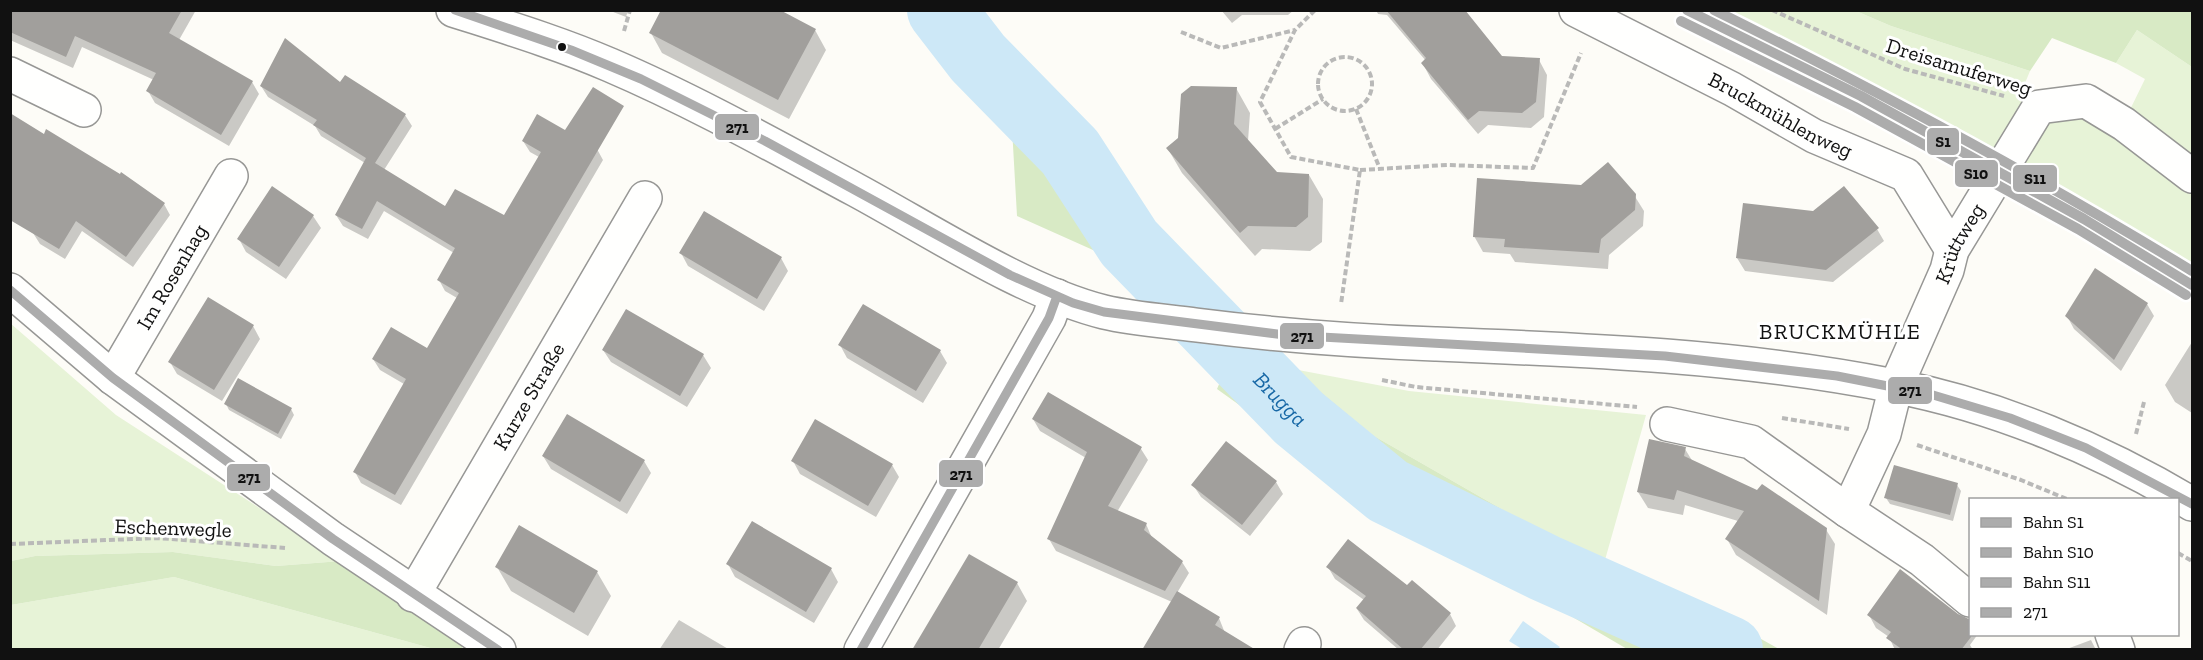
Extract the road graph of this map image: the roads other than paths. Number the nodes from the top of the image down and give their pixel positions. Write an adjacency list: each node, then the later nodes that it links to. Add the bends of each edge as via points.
1 (453, 10): 10 (street, via 565,47 623,71 765,141)
2 (1585, 14): 8 (street, Bruckmühlenweg, via 1814,136 1906,175)
3 (10, 74): 4 (street)
4 (84, 110)
5 (231, 176): 11 (street, Im Rosenhag)
6 (2193, 176): 8 (street, Krüttweg, via 2086,100 2039,107)
7 (645, 198): 16 (street, Kurze Straße)
8 (1952, 250): 12 (street, Krüttweg)
9 (10, 290): 11 (street)
10 (1057, 296): 12 (street, via 1121,316 1266,334 1618,353 1779,368); 19 (street, via 1049,318)
11 (112, 378): 16 (street)
12 (1896, 386): 14 (street, via 1979,408 2051,434 2127,468); 15 (street, Krüttweg, via 1884,434)
13 (1655, 416): 15 (street, via 1751,442)
14 (2193, 504)
15 (1848, 512): 17 (street, via 1922,560)
16 (413, 595): 18 (street)
17 (1969, 598)
18 (499, 650)
19 (861, 650)

